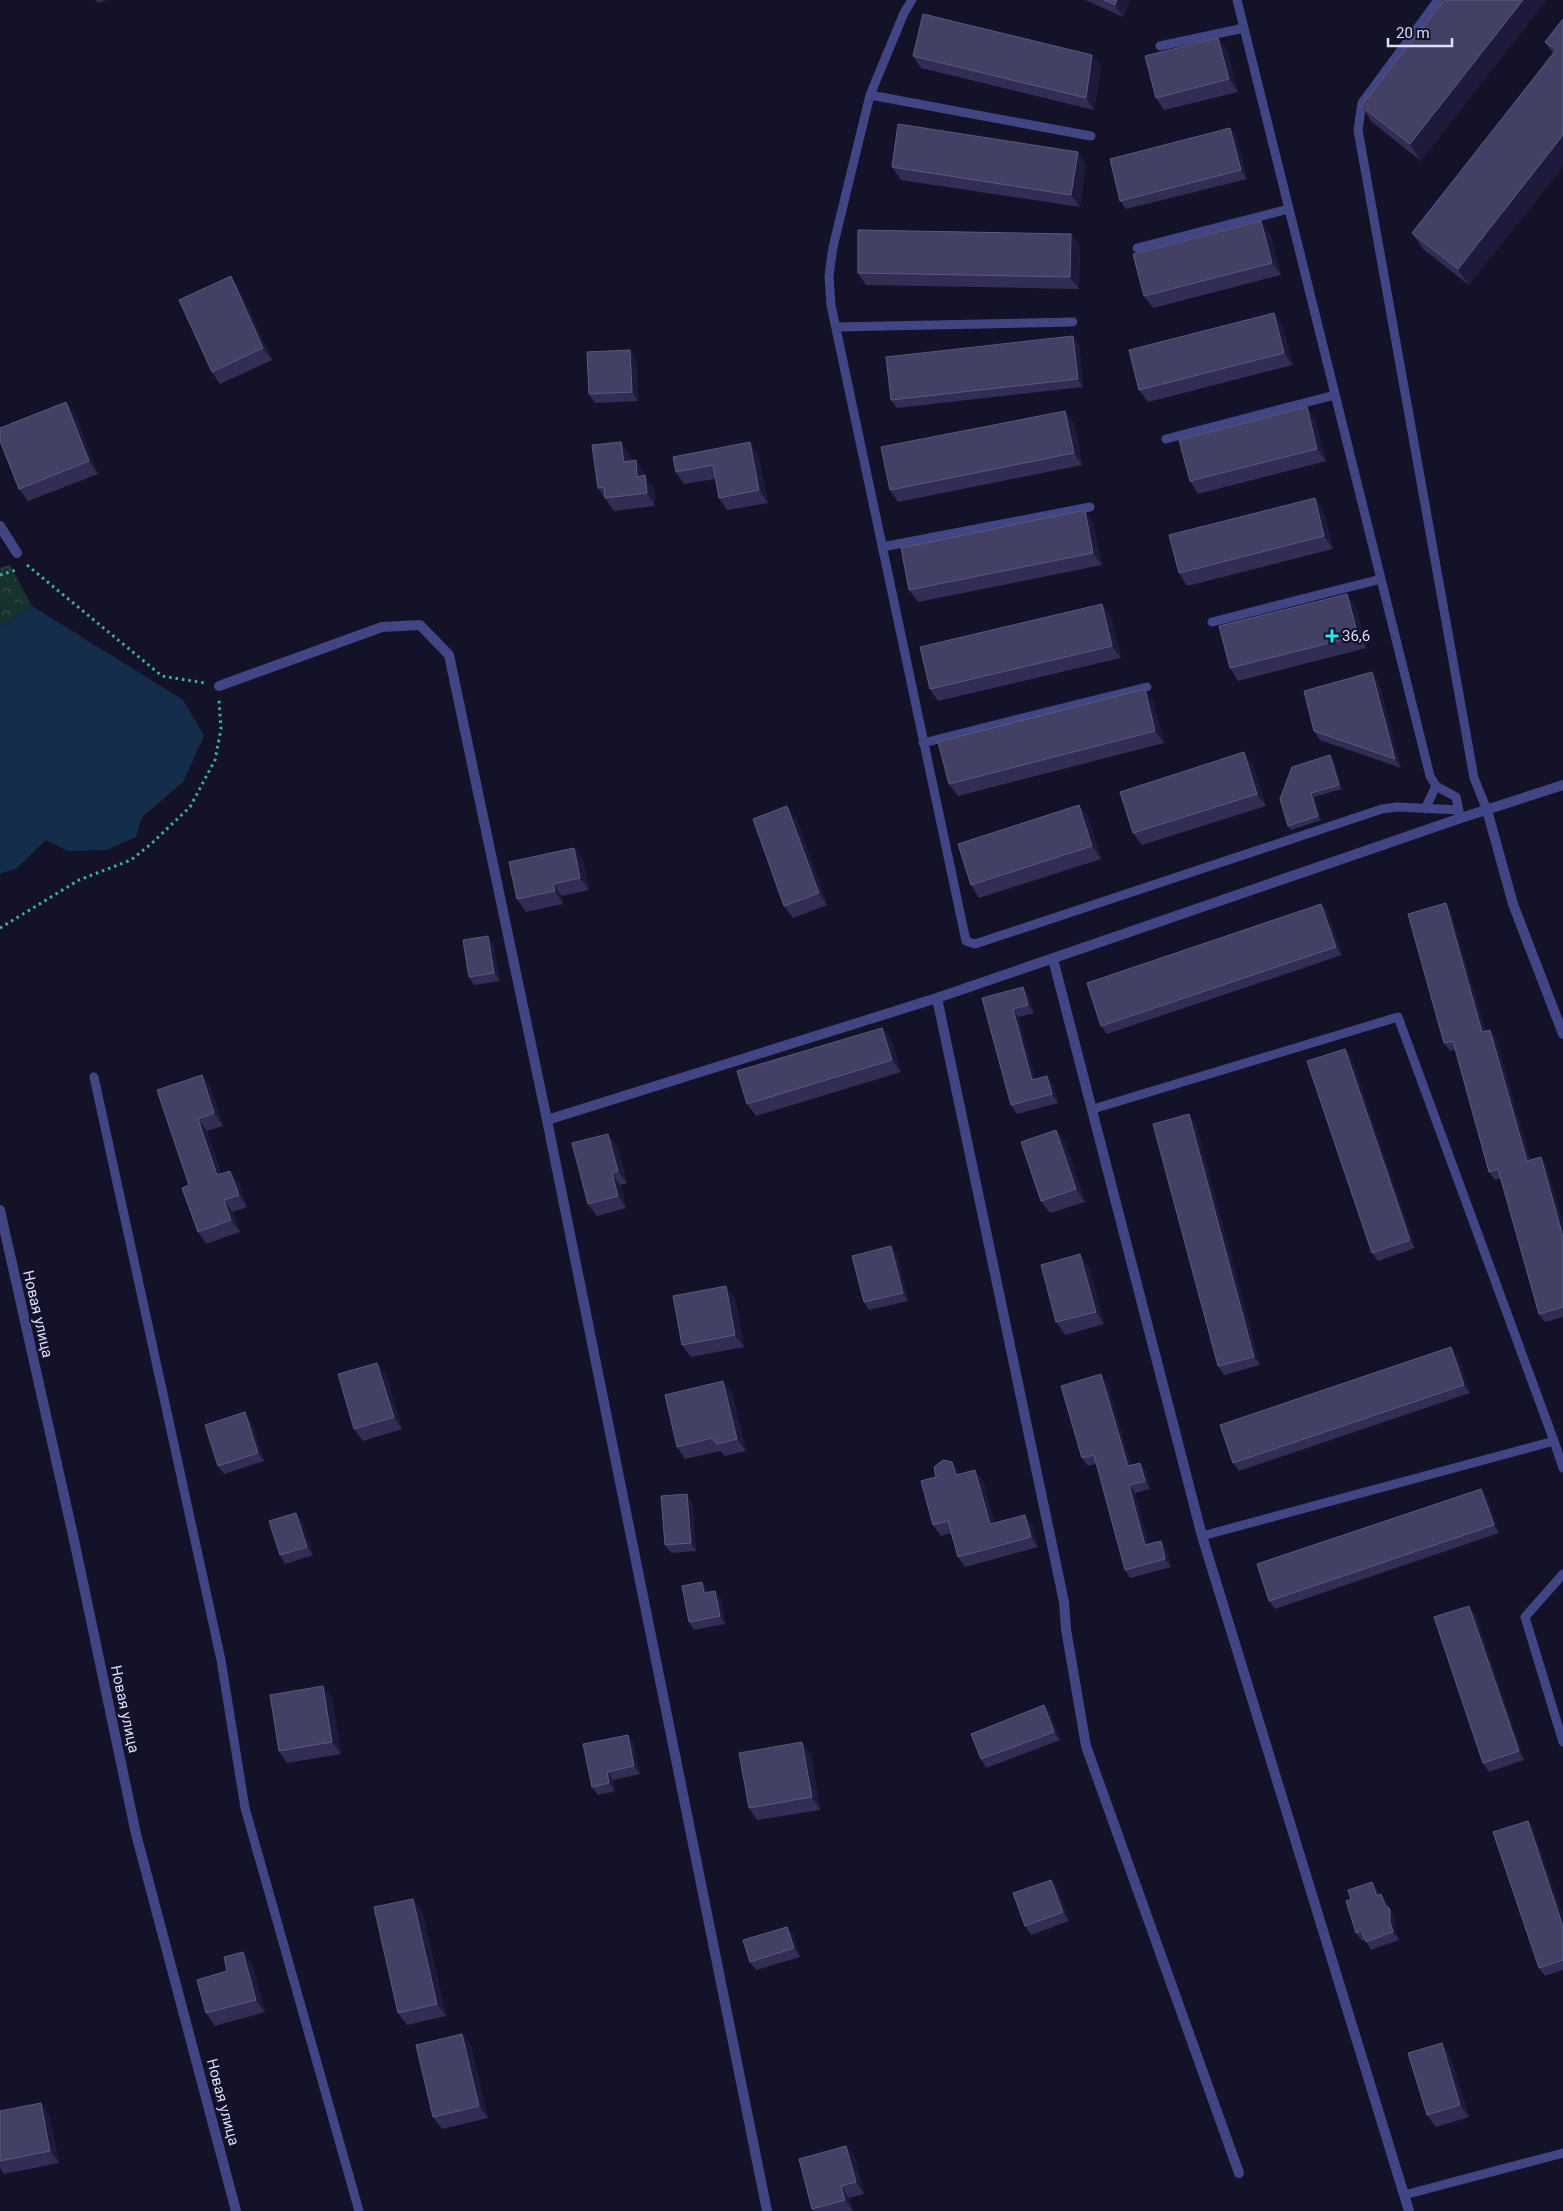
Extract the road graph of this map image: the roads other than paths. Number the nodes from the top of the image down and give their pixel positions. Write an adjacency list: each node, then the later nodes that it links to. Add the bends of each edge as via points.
1 (912, 0): 6 (lane)
2 (1237, 0): 4 (lane)
3 (1438, 0): 26 (lane, via 1362,103 1358,130 1474,778)
4 (1244, 28): 5 (lane); 8 (lane)
5 (1160, 46)
6 (870, 96): 7 (lane); 11 (lane, via 833,247 831,305)
7 (1091, 136)
8 (1289, 209): 9 (lane); 12 (lane)
9 (1137, 248)
10 (1073, 322): 11 (lane)
11 (836, 326): 16 (lane)
12 (1335, 395): 13 (lane); 18 (lane)
13 (1166, 438)
14 (1090, 507): 16 (lane)
15 (0, 526): 17 (street)
16 (882, 547): 22 (lane)
17 (17, 553)
18 (1381, 579): 19 (lane); 23 (lane, via 1430,776)
19 (1212, 622)
20 (219, 686): 33 (street, via 382,627 420,625 449,654)
21 (1147, 687): 22 (lane)
22 (923, 743): 25 (lane, via 964,936 970,944 1382,810)
23 (1436, 786): 25 (lane); 27 (lane, via 1456,797)
24 (1563, 786): 26 (street)
25 (1425, 808): 27 (lane)
26 (1487, 810): 27 (street); 30 (street, via 1513,904)
27 (1460, 814): 28 (street)
28 (1053, 959): 29 (street); 32 (street)
29 (937, 998): 33 (street); 41 (street, via 1064,1602 1086,1746)
30 (1563, 1034)
31 (94, 1077): 44 (lane, via 221,1660 245,1808)
32 (1093, 1108): 35 (lane, via 1398,1017); 37 (street)
33 (547, 1120): 45 (street)
34 (0, 1210): 43 (street, Новая улица, via 136,1834)
35 (1554, 1441): 36 (lane); 37 (lane)
36 (1563, 1468)
37 (1202, 1536): 42 (street)
38 (1563, 1574): 39 (lane, via 1525,1617)
39 (1563, 1742)
40 (1563, 2153): 42 (lane)
41 (1239, 2172)
42 (1404, 2195): 46 (street)
43 (236, 2211)
44 (359, 2211)
45 (767, 2211)
46 (1409, 2211)

